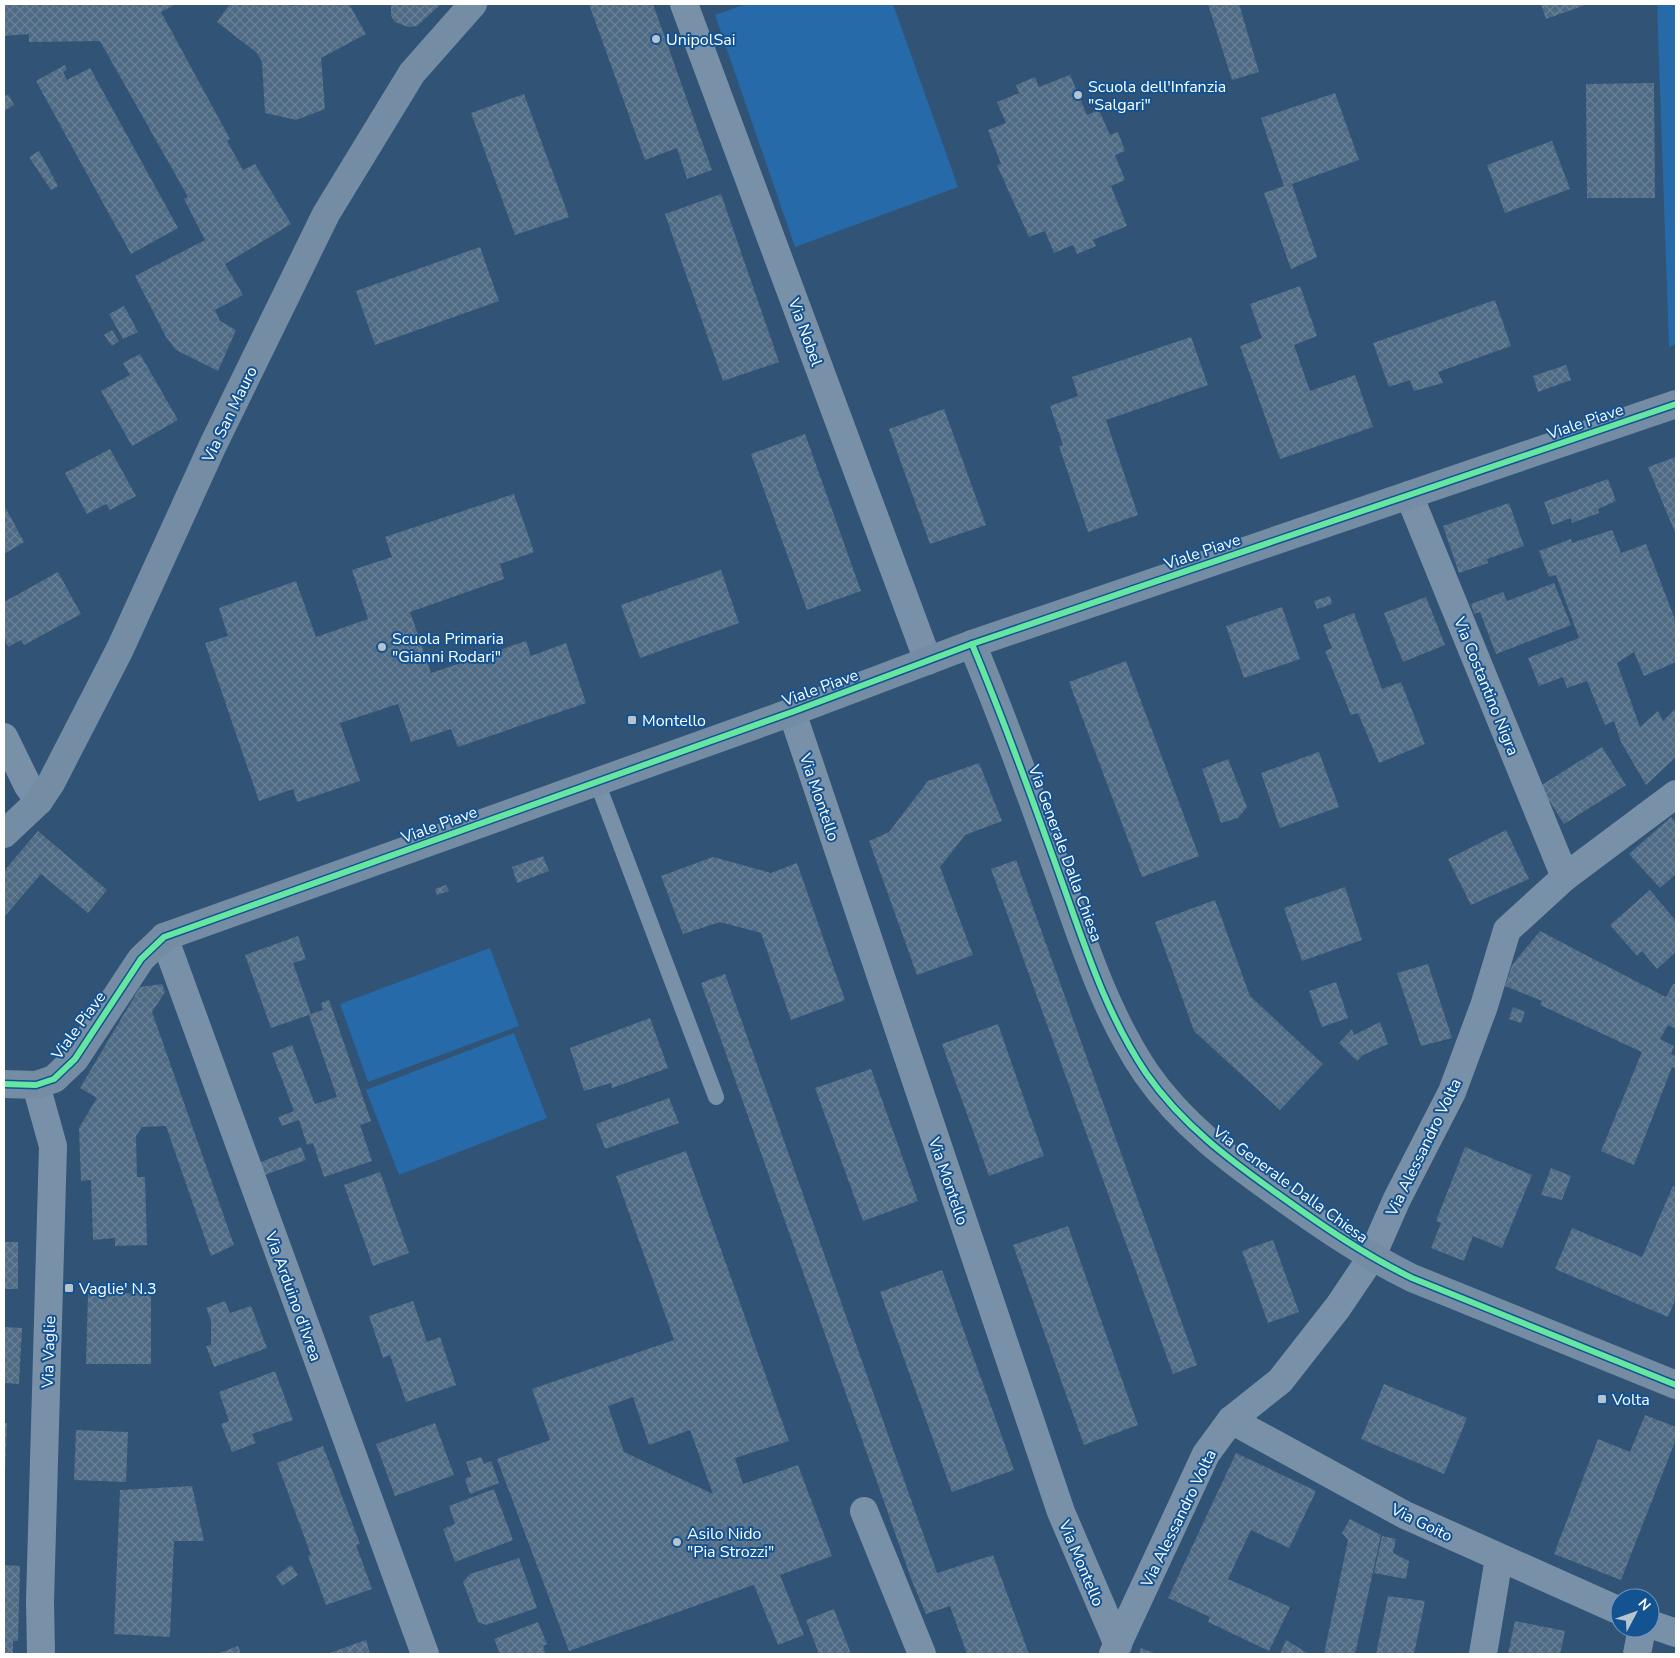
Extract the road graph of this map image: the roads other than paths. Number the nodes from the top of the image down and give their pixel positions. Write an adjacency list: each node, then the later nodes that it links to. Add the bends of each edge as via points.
1 (473, 4): 11 (street, Via San Mauro, via 412,73 326,214 213,445 120,649)
2 (684, 4): 6 (street, Via Nobel)
3 (1676, 404): 4 (street, Viale Piave)
4 (1409, 495): 5 (street, Viale Piave); 13 (street, Via Costantino Nigra)
5 (972, 644): 6 (street, Viale Piave); 18 (street, Via Generale Dalla Chiesa, via 1002,716 1109,1010 1146,1072 1170,1104 1230,1161)
6 (928, 661): 7 (street, Viale Piave)
7 (792, 712): 9 (street, Viale Piave); 27 (street, Via Montello, via 1061,1512)
8 (4, 737): 11 (street)
9 (597, 782): 14 (street, Viale Piave); 17 (lane)
10 (1676, 794): 13 (street, Via Alessandro Volta)
11 (39, 801): 12 (street, Via San Mauro)
12 (4, 834)
13 (1565, 877): 18 (street, Via Alessandro Volta, via 1507,930 1484,1006 1452,1092)
14 (164, 937): 16 (street, Viale Piave, via 142,959 75,1059 54,1078); 29 (street, Via Arduino d'Ivrea)
15 (4, 1084): 16 (street)
16 (36, 1085): 28 (street, Via Vaglie, via 53,1146)
17 (716, 1097)
18 (1371, 1258): 19 (street, Via Generale Dalla Chiesa, via 1412,1278); 20 (street, Via Alessandro Volta, via 1338,1307 1280,1381)
19 (1676, 1385)
20 (1231, 1420): 22 (street, Via Goito, via 1405,1515); 27 (street, Via Alessandro Volta, via 1206,1454)
21 (864, 1511): 30 (street)
22 (1499, 1558): 23 (street, Via Goito); 31 (street)
23 (1610, 1607)
24 (1660, 1627): 25 (street)
25 (1676, 1633)
26 (1640, 1638): 32 (street)
27 (1116, 1650)
28 (41, 1654)
29 (425, 1654)
30 (922, 1654)
31 (1483, 1654)
32 (1637, 1654)

